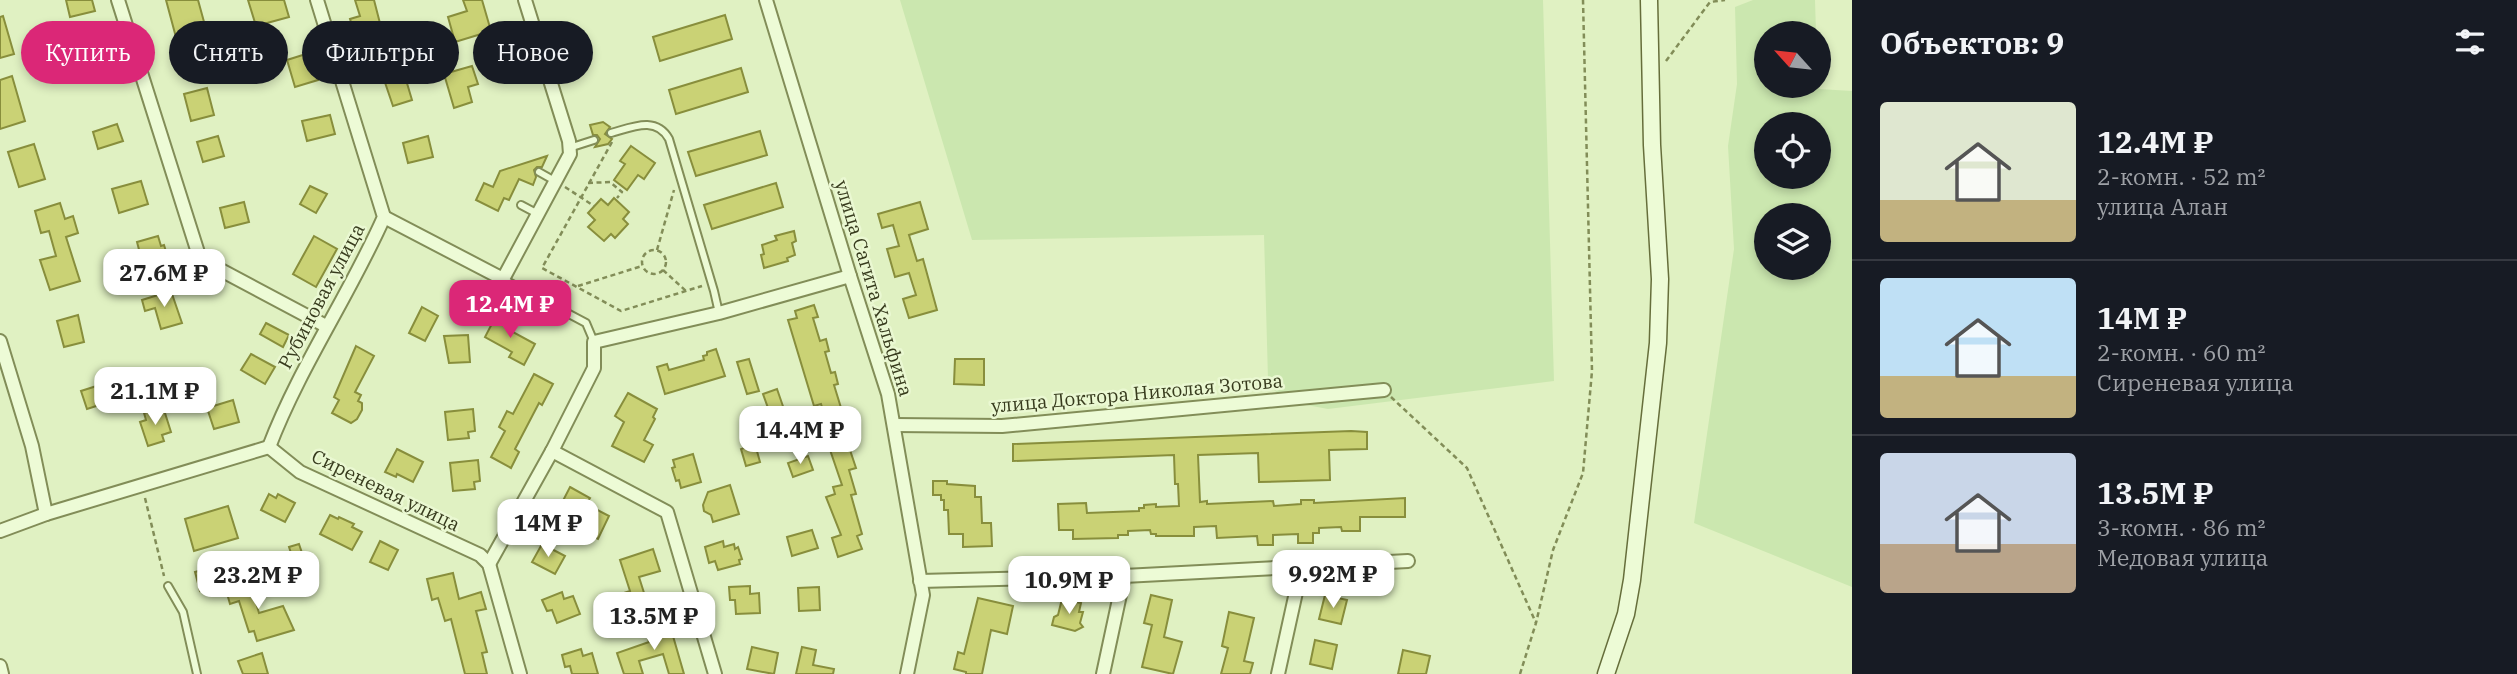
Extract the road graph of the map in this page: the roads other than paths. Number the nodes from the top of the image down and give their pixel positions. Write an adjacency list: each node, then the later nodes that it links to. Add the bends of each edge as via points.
1 (118, 0): 17 (street, via 200,259)
2 (317, 0): 13 (street, Рубиновая улица)
3 (525, 0): 8 (street)
4 (766, 0): 14 (street, улица Сагита Хальфина)
5 (1649, 0): 40 (street, via 1660,279 1658,343 1632,580)
6 (611, 133): 16 (lane, via 646,124 660,127 669,139)
7 (594, 140): 8 (lane)
8 (569, 148): 10 (street)
9 (539, 172): 10 (lane)
10 (555, 181): 12 (street)
11 (521, 205): 12 (lane)
12 (538, 214): 15 (street)
13 (384, 217): 15 (street); 17 (street, Рубиновая улица)
14 (850, 276): 16 (street); 21 (street, улица Сагита Хальфина)
15 (503, 279): 19 (lane, via 586,323)
16 (719, 313): 19 (street)
17 (326, 326): 22 (street, Рубиновая улица, via 285,404)
18 (0, 341): 24 (street, via 32,446)
19 (594, 342): 23 (street, via 594,368)
20 (1384, 390): 21 (street, улица Доктора Николая Зотова, via 1002,426)
21 (894, 425): 30 (street, улица Сагита Хальфина)
22 (269, 447): 24 (street); 27 (street, Сиреневая улица, via 300,471 480,555)
23 (552, 451): 27 (street); 36 (street, via 667,512)
24 (46, 514): 25 (street)
25 (0, 531)
26 (1408, 561): 28 (street)
27 (489, 564): 35 (street)
28 (1301, 565): 29 (street); 39 (street)
29 (1124, 576): 30 (street); 38 (street)
30 (920, 581): 37 (street, улица Сагита Хальфина, via 923,595)
31 (168, 586): 34 (lane, via 183,612)
32 (0, 666): 33 (street)
33 (2, 674)
34 (197, 674)
35 (520, 674)
36 (715, 674)
37 (906, 674)
38 (1103, 674)
39 (1278, 674)
40 (1606, 674)

